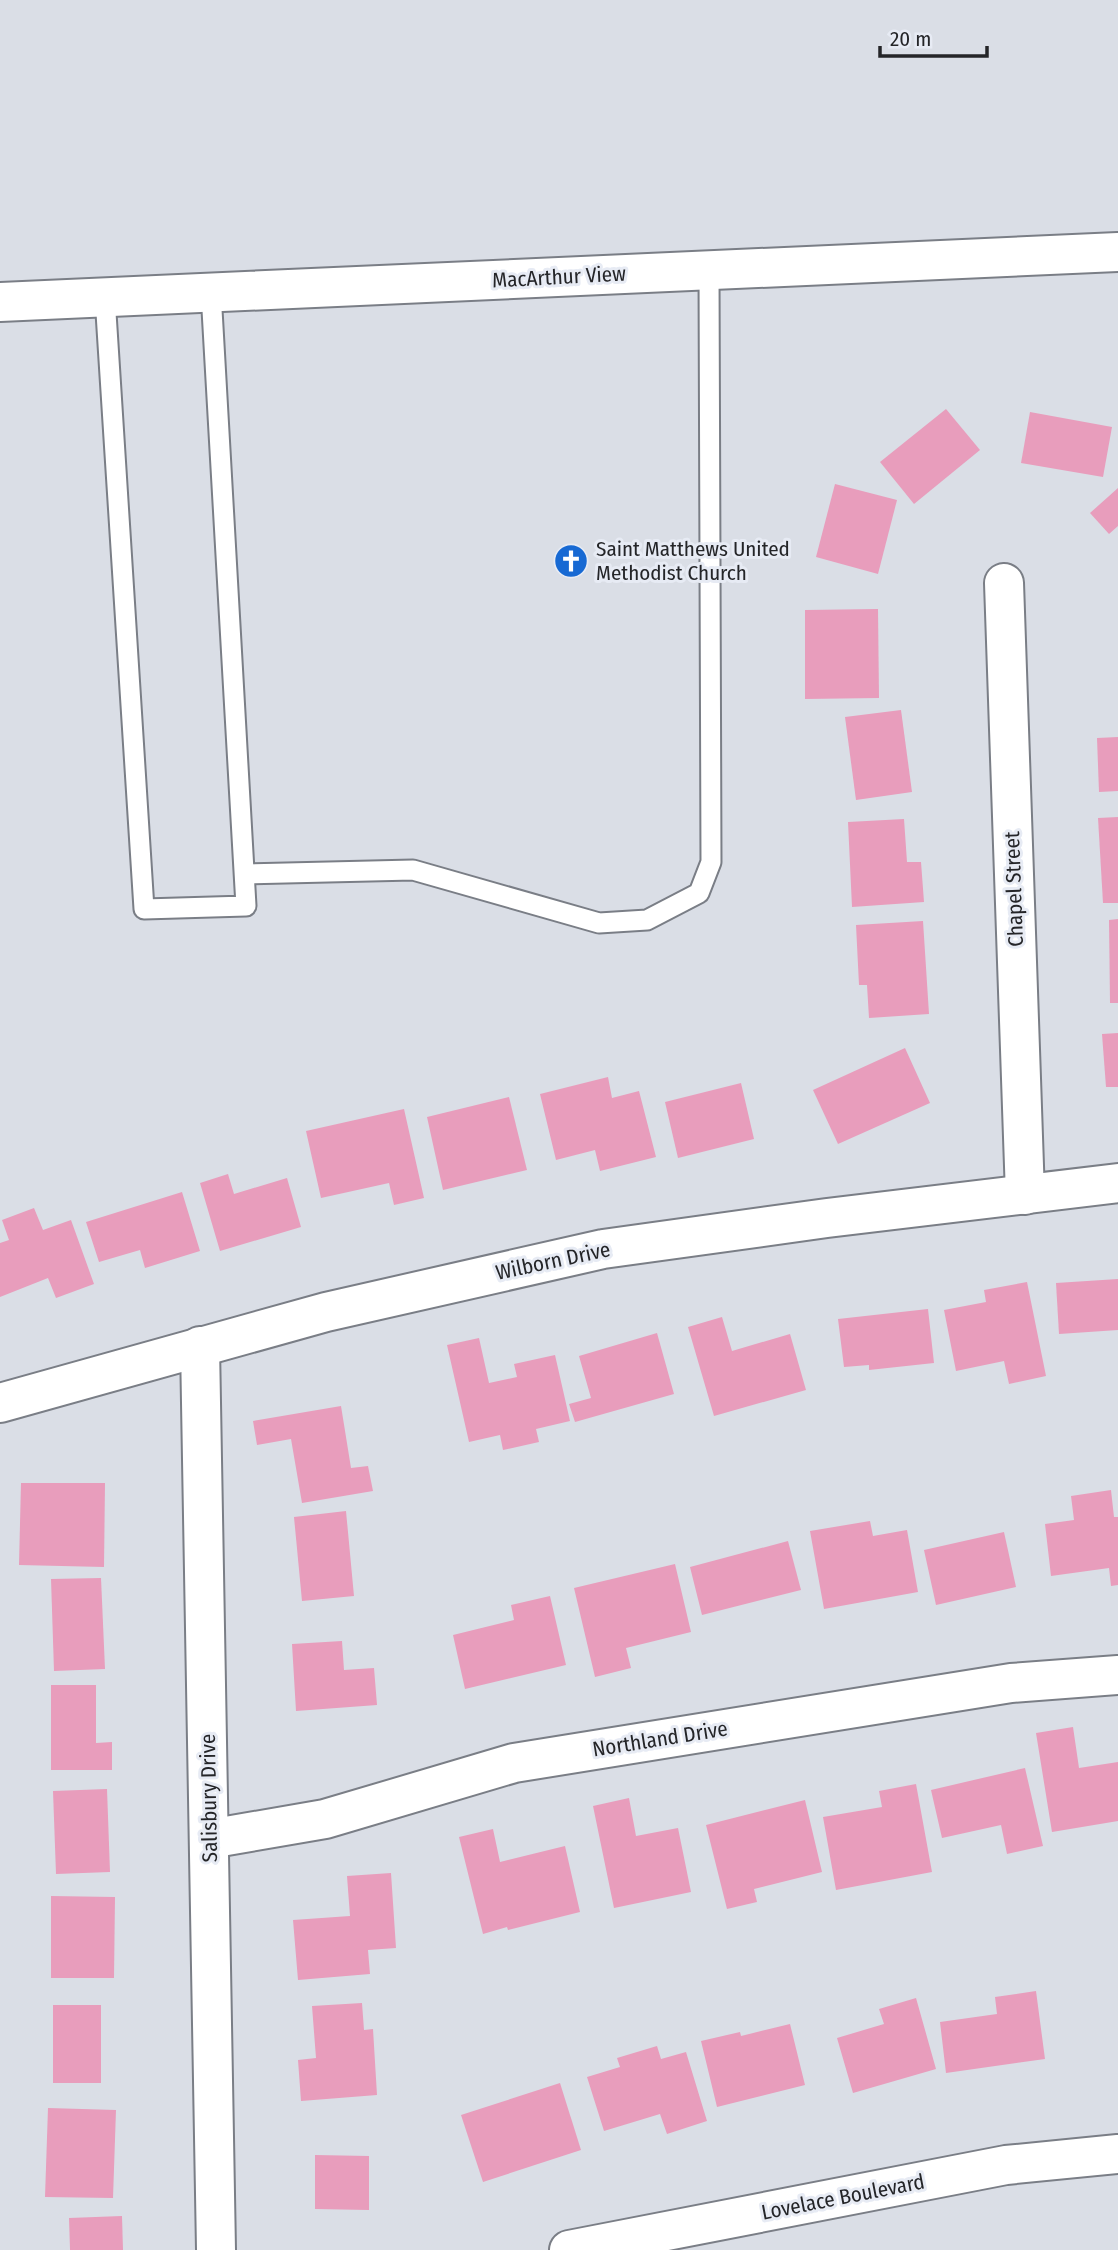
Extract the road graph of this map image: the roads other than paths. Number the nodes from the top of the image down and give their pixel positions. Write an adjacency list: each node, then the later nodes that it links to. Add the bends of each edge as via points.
1 (1118, 253): 2 (street, MacArthur View)
2 (709, 271): 3 (street, MacArthur View); 7 (lane, via 711,862 699,892 647,920 599,923 413,870)
3 (211, 292): 4 (street, MacArthur View); 7 (lane)
4 (105, 297): 5 (street, MacArthur View); 7 (lane, via 144,909 246,905)
5 (0, 302)
6 (1004, 583): 9 (street, Chapel Street)
7 (245, 874)
8 (1118, 1183): 9 (street, Wilborn Drive)
9 (1025, 1195): 10 (street, Wilborn Drive, via 603,1249 326,1312)
10 (200, 1346): 11 (street, Wilborn Drive); 13 (street, Salisbury Drive)
11 (0, 1403)
12 (1118, 1675): 13 (street, Northland Drive, via 1011,1683 514,1763 325,1819)
13 (209, 1839): 15 (street, Salisbury Drive)
14 (1118, 2154): 16 (street, Lovelace Boulevard, via 1006,2165)
15 (216, 2250)
16 (569, 2250)

